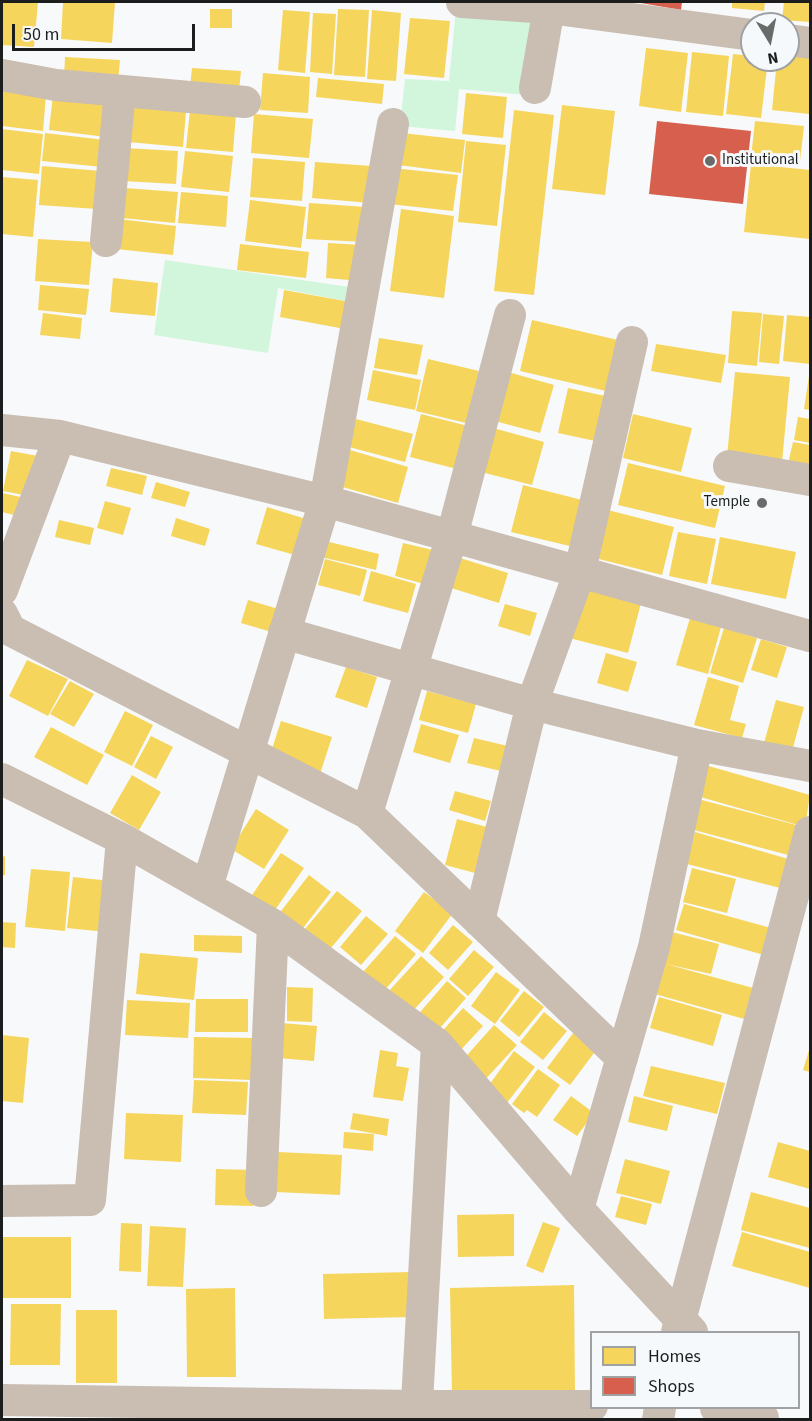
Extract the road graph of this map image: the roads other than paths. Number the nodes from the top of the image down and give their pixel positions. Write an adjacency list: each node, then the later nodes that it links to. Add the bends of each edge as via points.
1 (462, 2): 2 (street)
2 (550, 5): 3 (street); 5 (street)
3 (740, 33)
4 (2, 75): 6 (street, via 56,85)
5 (535, 88)
6 (120, 90): 7 (street); 9 (street)
7 (246, 102)
8 (393, 124): 16 (street)
9 (106, 241)
10 (510, 315): 17 (street)
11 (632, 342): 18 (street)
12 (2, 430): 13 (street)
13 (60, 436): 16 (street); 19 (street)
14 (729, 466): 15 (street)
15 (810, 480)
16 (325, 501): 17 (street); 21 (street)
17 (452, 536): 18 (street); 23 (street)
18 (580, 572): 22 (street); 24 (street)
19 (2, 590)
20 (2, 614): 26 (street, via 10,630)
21 (284, 633): 23 (street); 26 (street)
22 (810, 636)
23 (411, 670): 24 (street); 29 (street)
24 (532, 704): 25 (street); 33 (street)
25 (697, 745): 27 (street); 36 (street, via 654,947)
26 (247, 754): 29 (street); 32 (street)
27 (810, 766)
28 (2, 779): 31 (street)
29 (368, 813): 33 (street)
30 (810, 832): 40 (street)
31 (122, 839): 32 (street); 38 (street, via 90,1200)
32 (207, 887): 34 (street)
33 (478, 921): 36 (street)
34 (273, 925): 35 (street); 37 (street)
35 (437, 1044): 39 (street); 44 (street)
36 (622, 1058): 39 (street)
37 (261, 1191)
38 (2, 1201)
39 (578, 1209): 40 (street)
40 (683, 1328)
41 (2, 1400): 44 (street)
42 (590, 1406): 44 (street)
43 (727, 1409): 45 (street)
44 (416, 1413)
45 (760, 1415)

